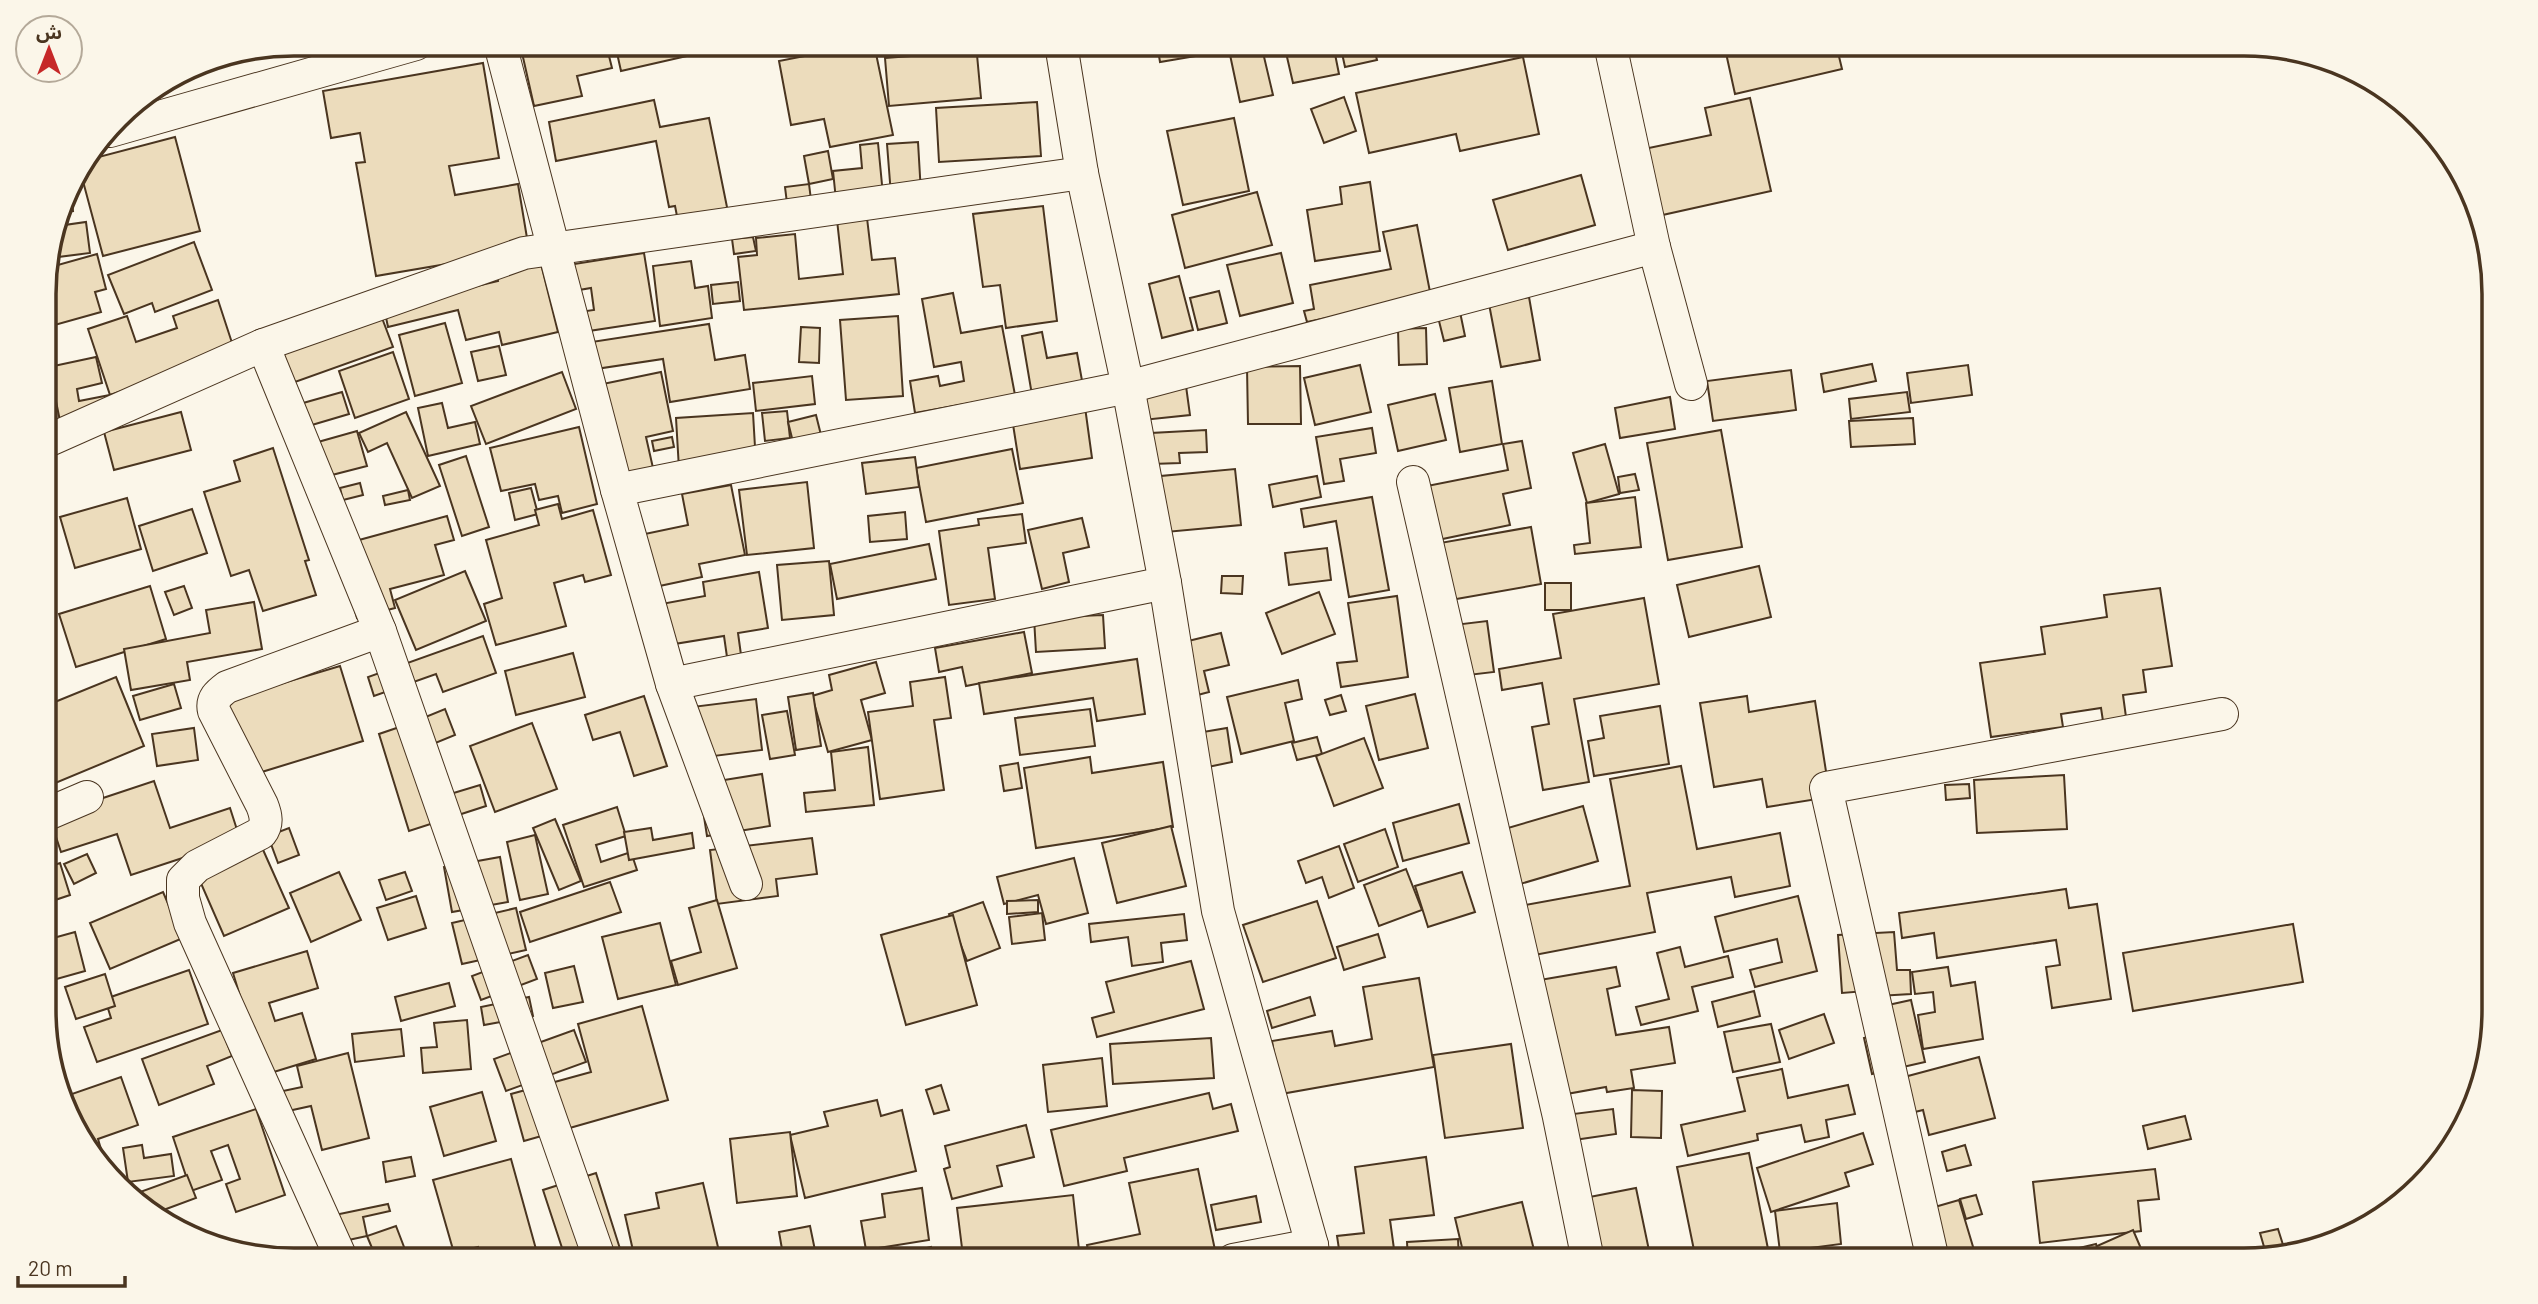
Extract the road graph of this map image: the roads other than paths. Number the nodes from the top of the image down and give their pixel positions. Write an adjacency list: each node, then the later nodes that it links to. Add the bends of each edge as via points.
1 (374, 56): 5 (street)
2 (503, 56): 8 (street)
3 (1063, 56): 6 (street)
4 (1612, 56): 7 (street)
5 (125, 127)
6 (1082, 173): 8 (street); 11 (street)
7 (1654, 247): 10 (street); 11 (street)
8 (554, 249): 9 (street, via 524,253); 14 (street)
9 (263, 345): 12 (street); 16 (street)
10 (1691, 384)
11 (1128, 387): 14 (street); 15 (street)
12 (57, 437)
13 (1413, 482): 23 (street)
14 (617, 490): 17 (street)
15 (1165, 583): 17 (street); 22 (street, via 1218,911)
16 (380, 631): 25 (street, via 217,694 212,705 266,813 265,828 197,866 183,880 190,923); 26 (street)
17 (672, 684): 21 (street)
18 (2222, 713): 24 (street, via 1826,788)
19 (87, 797): 20 (street)
20 (56, 810)
21 (746, 884)
22 (1312, 1247)
23 (1585, 1247)
24 (1930, 1247)
25 (337, 1248)
26 (596, 1248)

